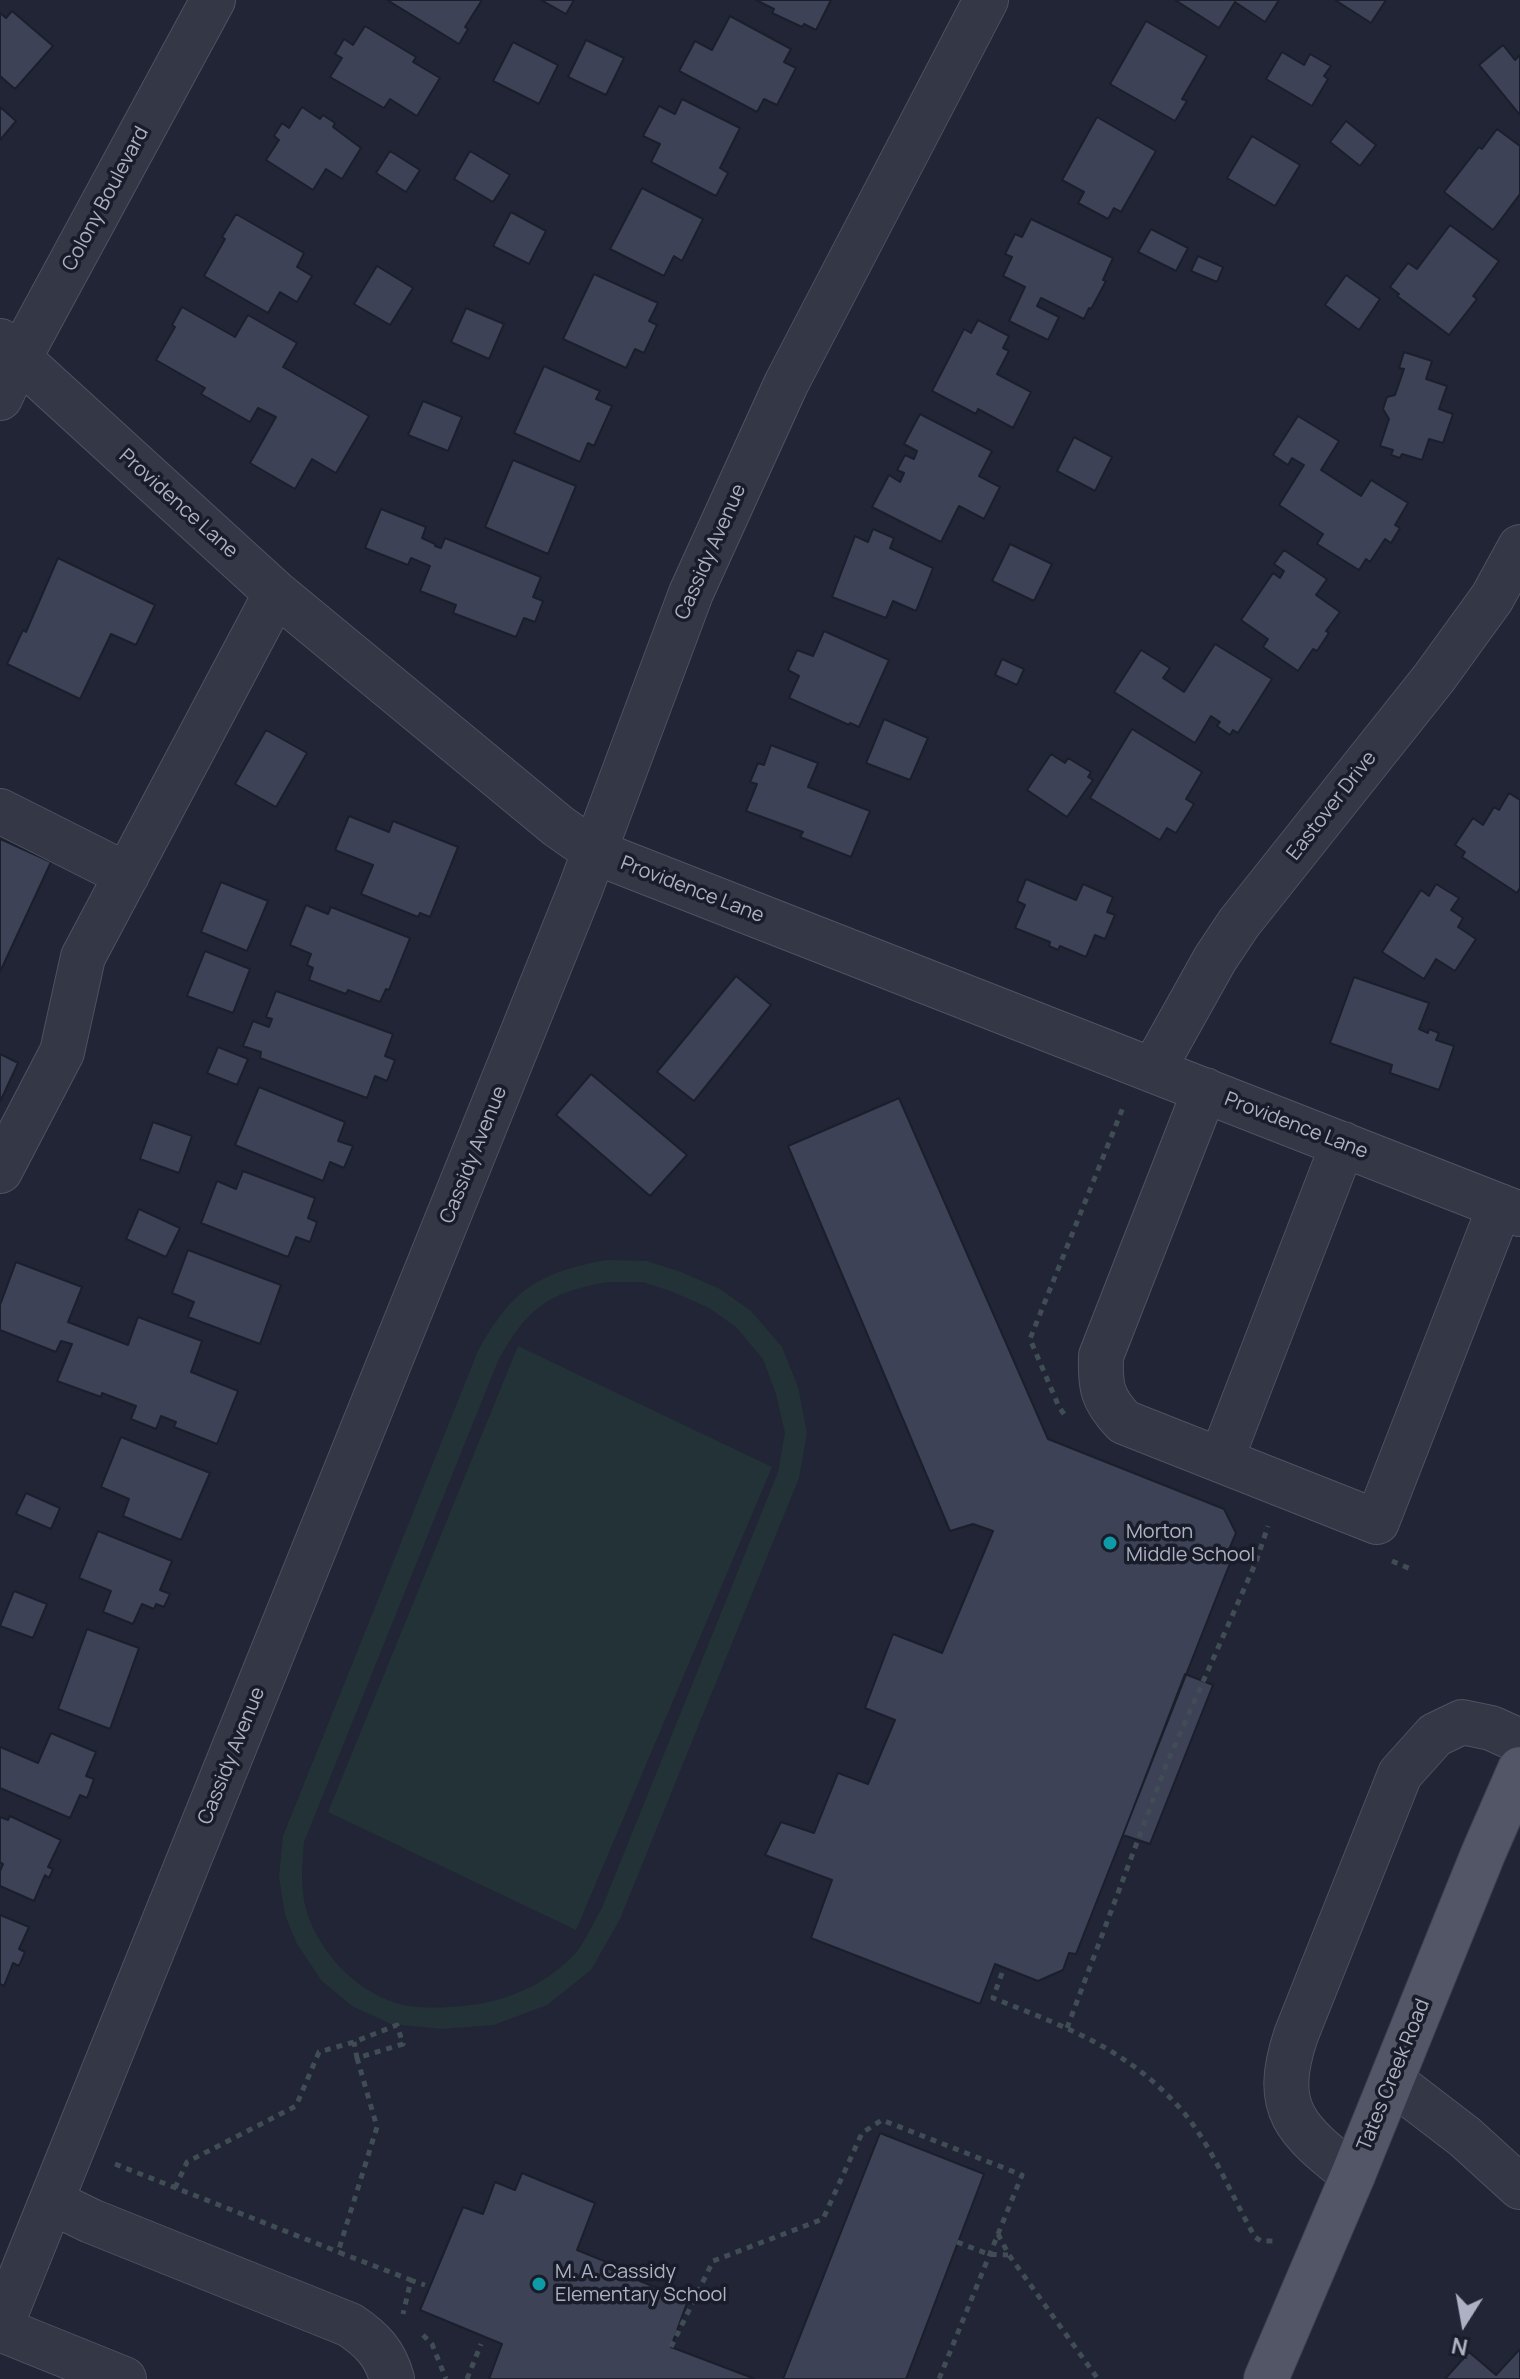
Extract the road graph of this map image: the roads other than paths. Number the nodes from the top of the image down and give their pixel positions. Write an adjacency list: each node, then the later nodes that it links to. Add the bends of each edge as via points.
1 (213, 0): 3 (street, Colony Boulevard)
2 (986, 0): 7 (street, Cassidy Avenue, via 780,398 691,593)
3 (6, 366): 5 (street, Providence Lane)
4 (1520, 547): 9 (street, Eastover Drive, via 1492,598 1442,666 1239,923)
5 (276, 593): 7 (street, Providence Lane); 8 (street)
6 (0, 811): 8 (street)
7 (595, 852): 9 (street, Providence Lane); 20 (street, Cassidy Avenue)
8 (127, 875): 12 (street, via 83,957 62,1052)
9 (1146, 1067): 10 (street, Providence Lane)
10 (1205, 1090): 11 (street, Providence Lane); 14 (street, via 1101,1356 1100,1384 1108,1405 1124,1422)
11 (1343, 1144): 13 (street, Providence Lane); 14 (street)
12 (0, 1171)
13 (1510, 1210): 14 (street, via 1377,1522)
14 (1221, 1460)
15 (1520, 1741): 18 (street, via 1462,1722 1435,1735 1400,1774 1296,2035 1285,2078 1292,2116 1311,2142)
16 (1520, 1769): 17 (main road, Tates Creek Road)
17 (1392, 2081): 18 (main road, Tates Creek Road); 19 (street)
18 (1353, 2175): 24 (main road, Tates Creek Road)
19 (1520, 2187)
20 (52, 2202): 21 (street, Cassidy Avenue); 23 (street, via 350,2325 372,2339)
21 (0, 2329): 22 (street)
22 (124, 2379)
23 (392, 2379)
24 (1266, 2379)

